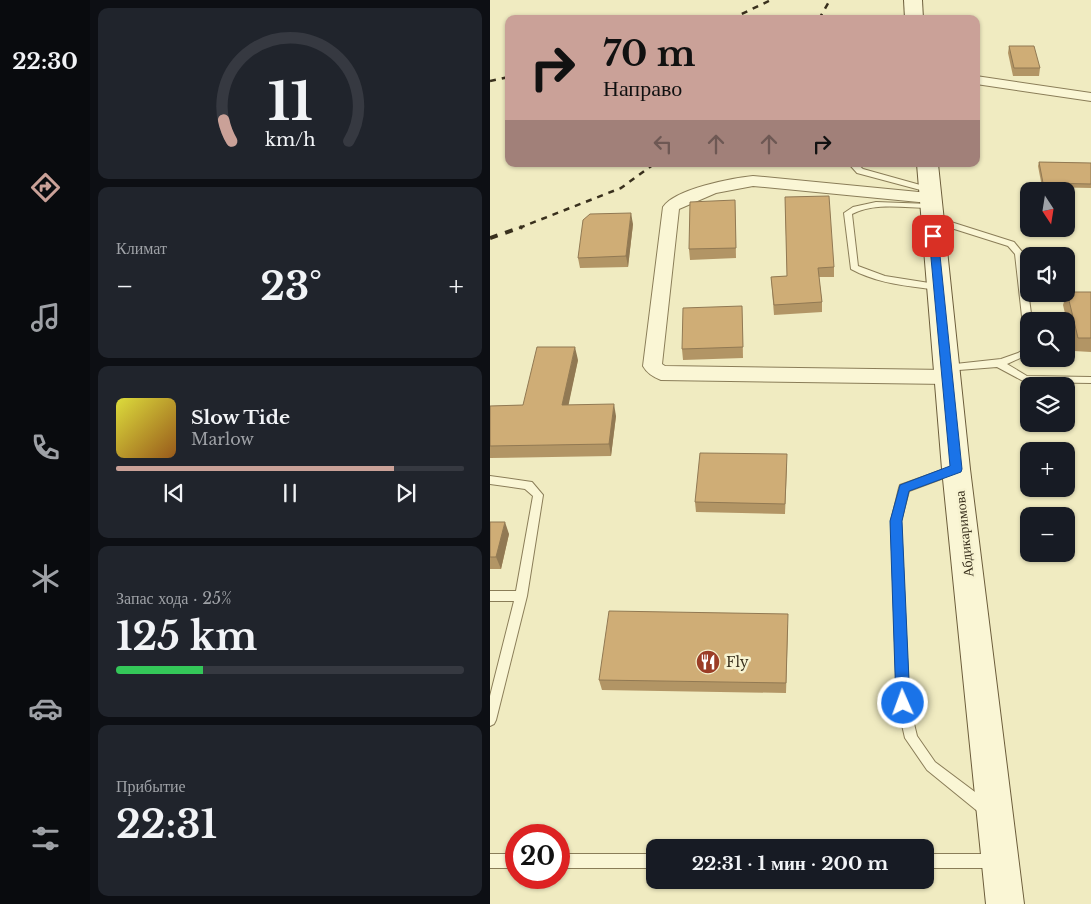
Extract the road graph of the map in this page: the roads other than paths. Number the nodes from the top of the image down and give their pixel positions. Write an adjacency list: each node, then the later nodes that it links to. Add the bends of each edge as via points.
1 (913, 0): 2 (main road)
2 (914, 15)
3 (980, 81): 4 (street)
4 (1091, 97)
5 (856, 167): 6 (lane)
6 (929, 195): 7 (main road, Абдикаримова); 7 (lane, via 855,208 848,213 850,242 854,267 866,275); 8 (lane, via 1011,244 1019,253); 11 (street, via 753,181 734,182 671,207 652,366 661,373)
7 (939, 287): 11 (main road, Абдикаримова)
8 (1026, 312)
9 (1020, 355): 10 (lane)
10 (997, 363): 11 (lane); 12 (lane, via 1025,379)
11 (947, 372): 13 (main road, Абдикаримова)
12 (1091, 380)
13 (956, 469): 18 (main road, Абдикаримова); 18 (lane, via 904,488 896,521 903,703 911,738 930,766)
14 (490, 480): 16 (lane, via 528,484 538,495)
15 (490, 596): 16 (lane)
16 (521, 596): 17 (lane)
17 (490, 720)
18 (994, 815): 24 (main road, Абдикаримова)
19 (490, 861): 20 (lane)
20 (505, 861)
21 (570, 861): 22 (lane)
22 (646, 861)
23 (934, 861): 24 (lane)
24 (999, 861): 25 (main road, Абдикаримова)
25 (1005, 904)

